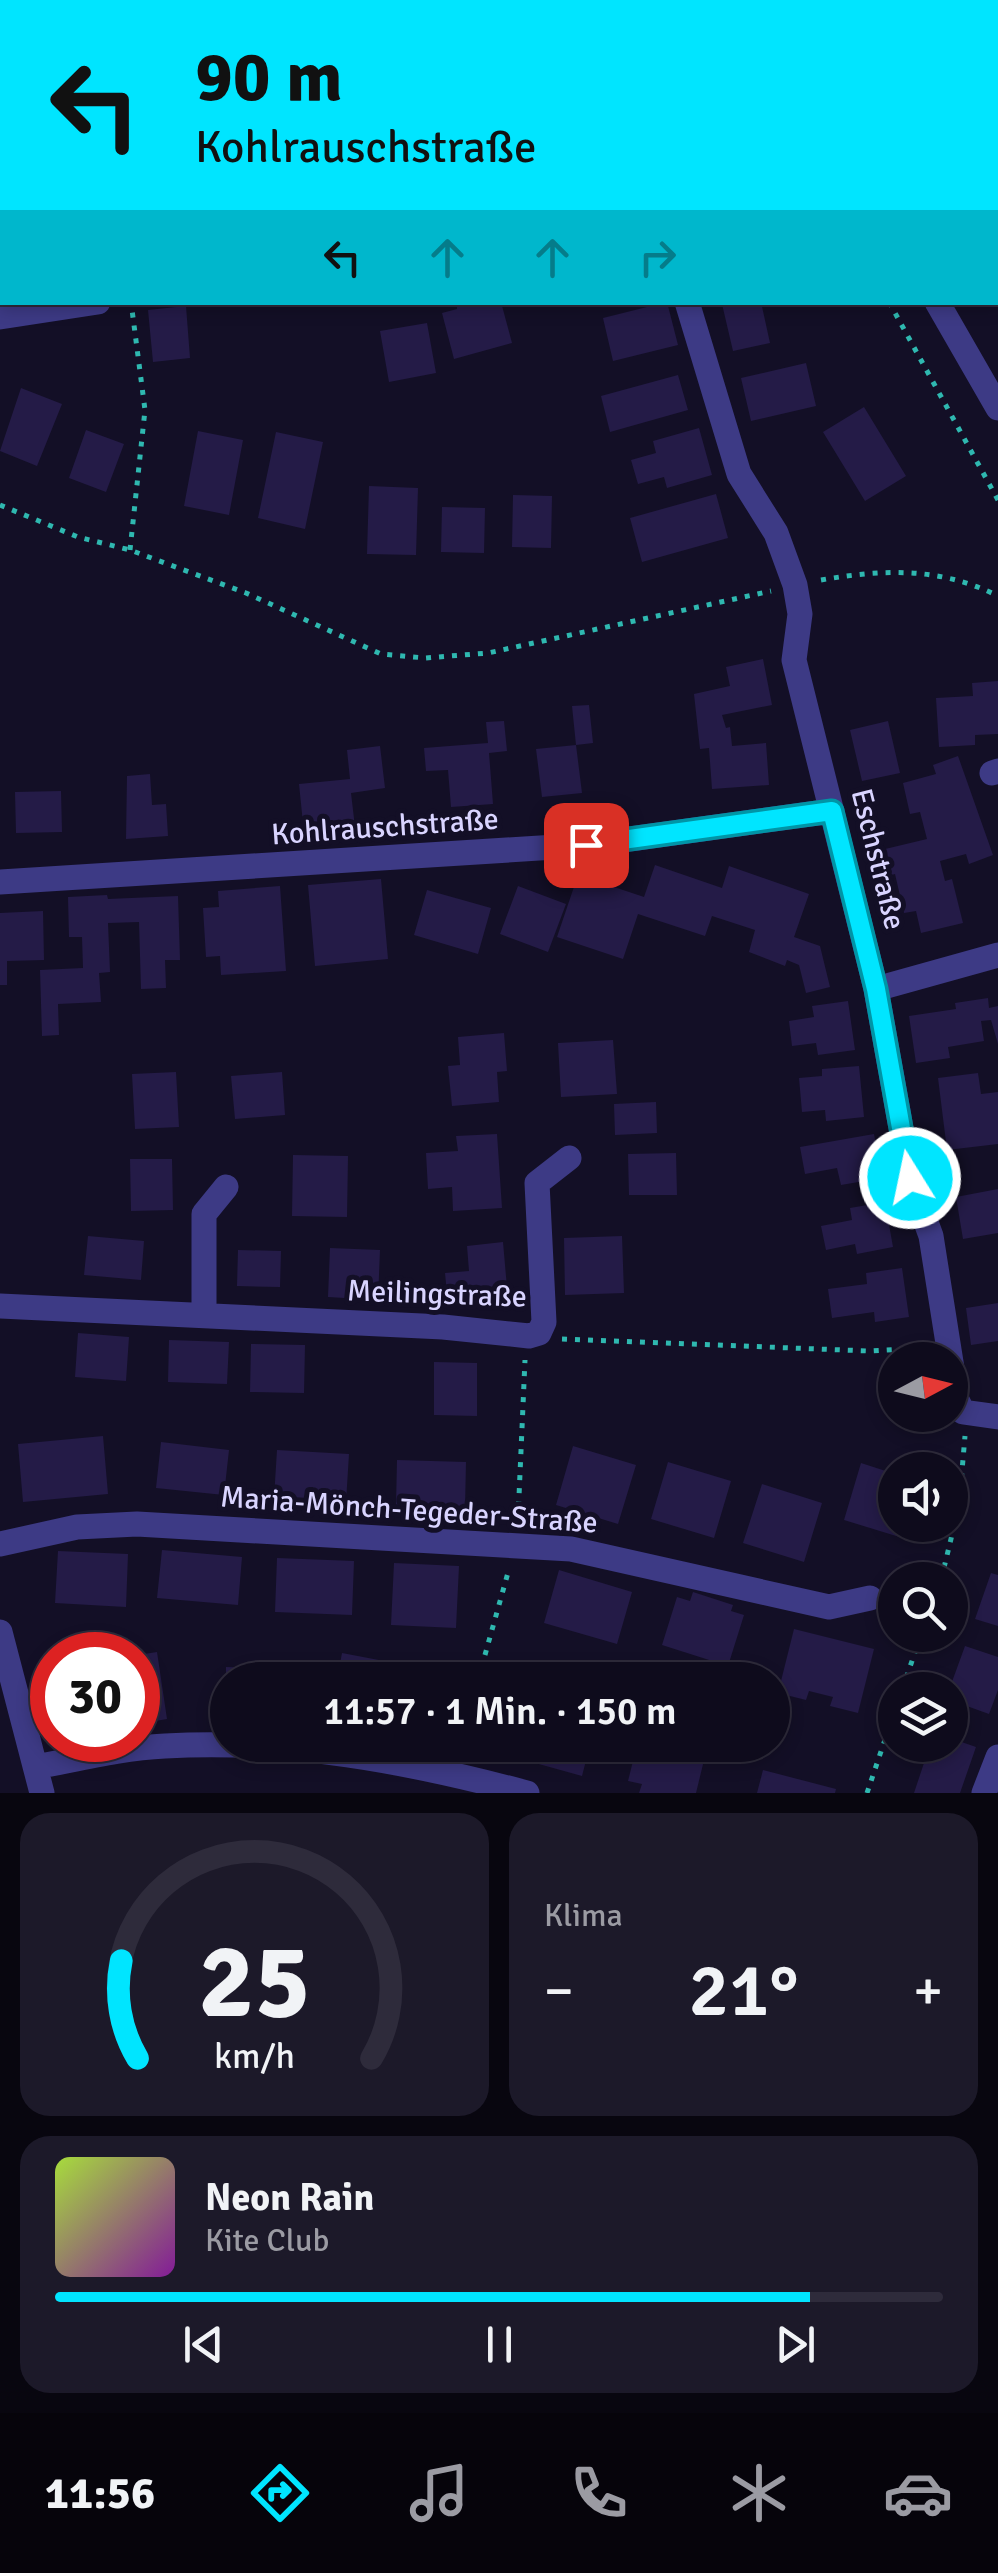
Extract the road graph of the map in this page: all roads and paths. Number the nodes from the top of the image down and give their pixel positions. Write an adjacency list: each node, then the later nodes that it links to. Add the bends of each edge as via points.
1 (78, 305): 6 (street)
2 (131, 305): 10 (path, via 145,410)
3 (688, 305): 11 (street, Eschstraße, via 738,474 776,533)
4 (891, 305): 8 (path)
5 (938, 305): 7 (street)
6 (0, 317)
7 (998, 408)
8 (998, 500)
9 (0, 506): 10 (path)
10 (130, 550): 11 (path, via 380,654 425,658 488,652)
11 (794, 585): 12 (path, via 930,572); 13 (street, Eschstraße, via 800,614 794,660)
12 (998, 596)
13 (832, 811): 14 (street, Kohlrauschstraße, via 516,852); 16 (street, Eschstraße)
14 (0, 882)
15 (998, 955): 16 (street)
16 (876, 989): 22 (street, Eschstraße, via 910,1178 932,1236)
17 (569, 1158): 21 (street, Meilingstraße, via 537,1183 544,1322)
18 (226, 1187): 20 (street, via 204,1214)
19 (0, 1306): 20 (street, Meilingstraße)
20 (204, 1315): 21 (street, Meilingstraße)
21 (539, 1333): 23 (path, via 566,1340); 28 (path, via 525,1353)
22 (948, 1342)
23 (878, 1351)
24 (968, 1413): 25 (street)
25 (998, 1418)
26 (964, 1432): 29 (path, via 966,1458)
27 (0, 1544): 28 (street, Maria-Mönch-Tegeder-Straße, via 78,1527 136,1524)
28 (516, 1546): 30 (street, Maria-Mönch-Tegeder-Straße, via 571,1549 829,1606); 32 (path)
29 (945, 1562)
30 (870, 1598)
31 (0, 1632): 35 (street)
32 (483, 1662)
33 (998, 1757): 38 (street)
34 (878, 1759): 37 (path)
35 (39, 1780): 36 (street, via 166,1746 331,1750)
36 (527, 1793)
37 (866, 1793)
38 (984, 1793)

